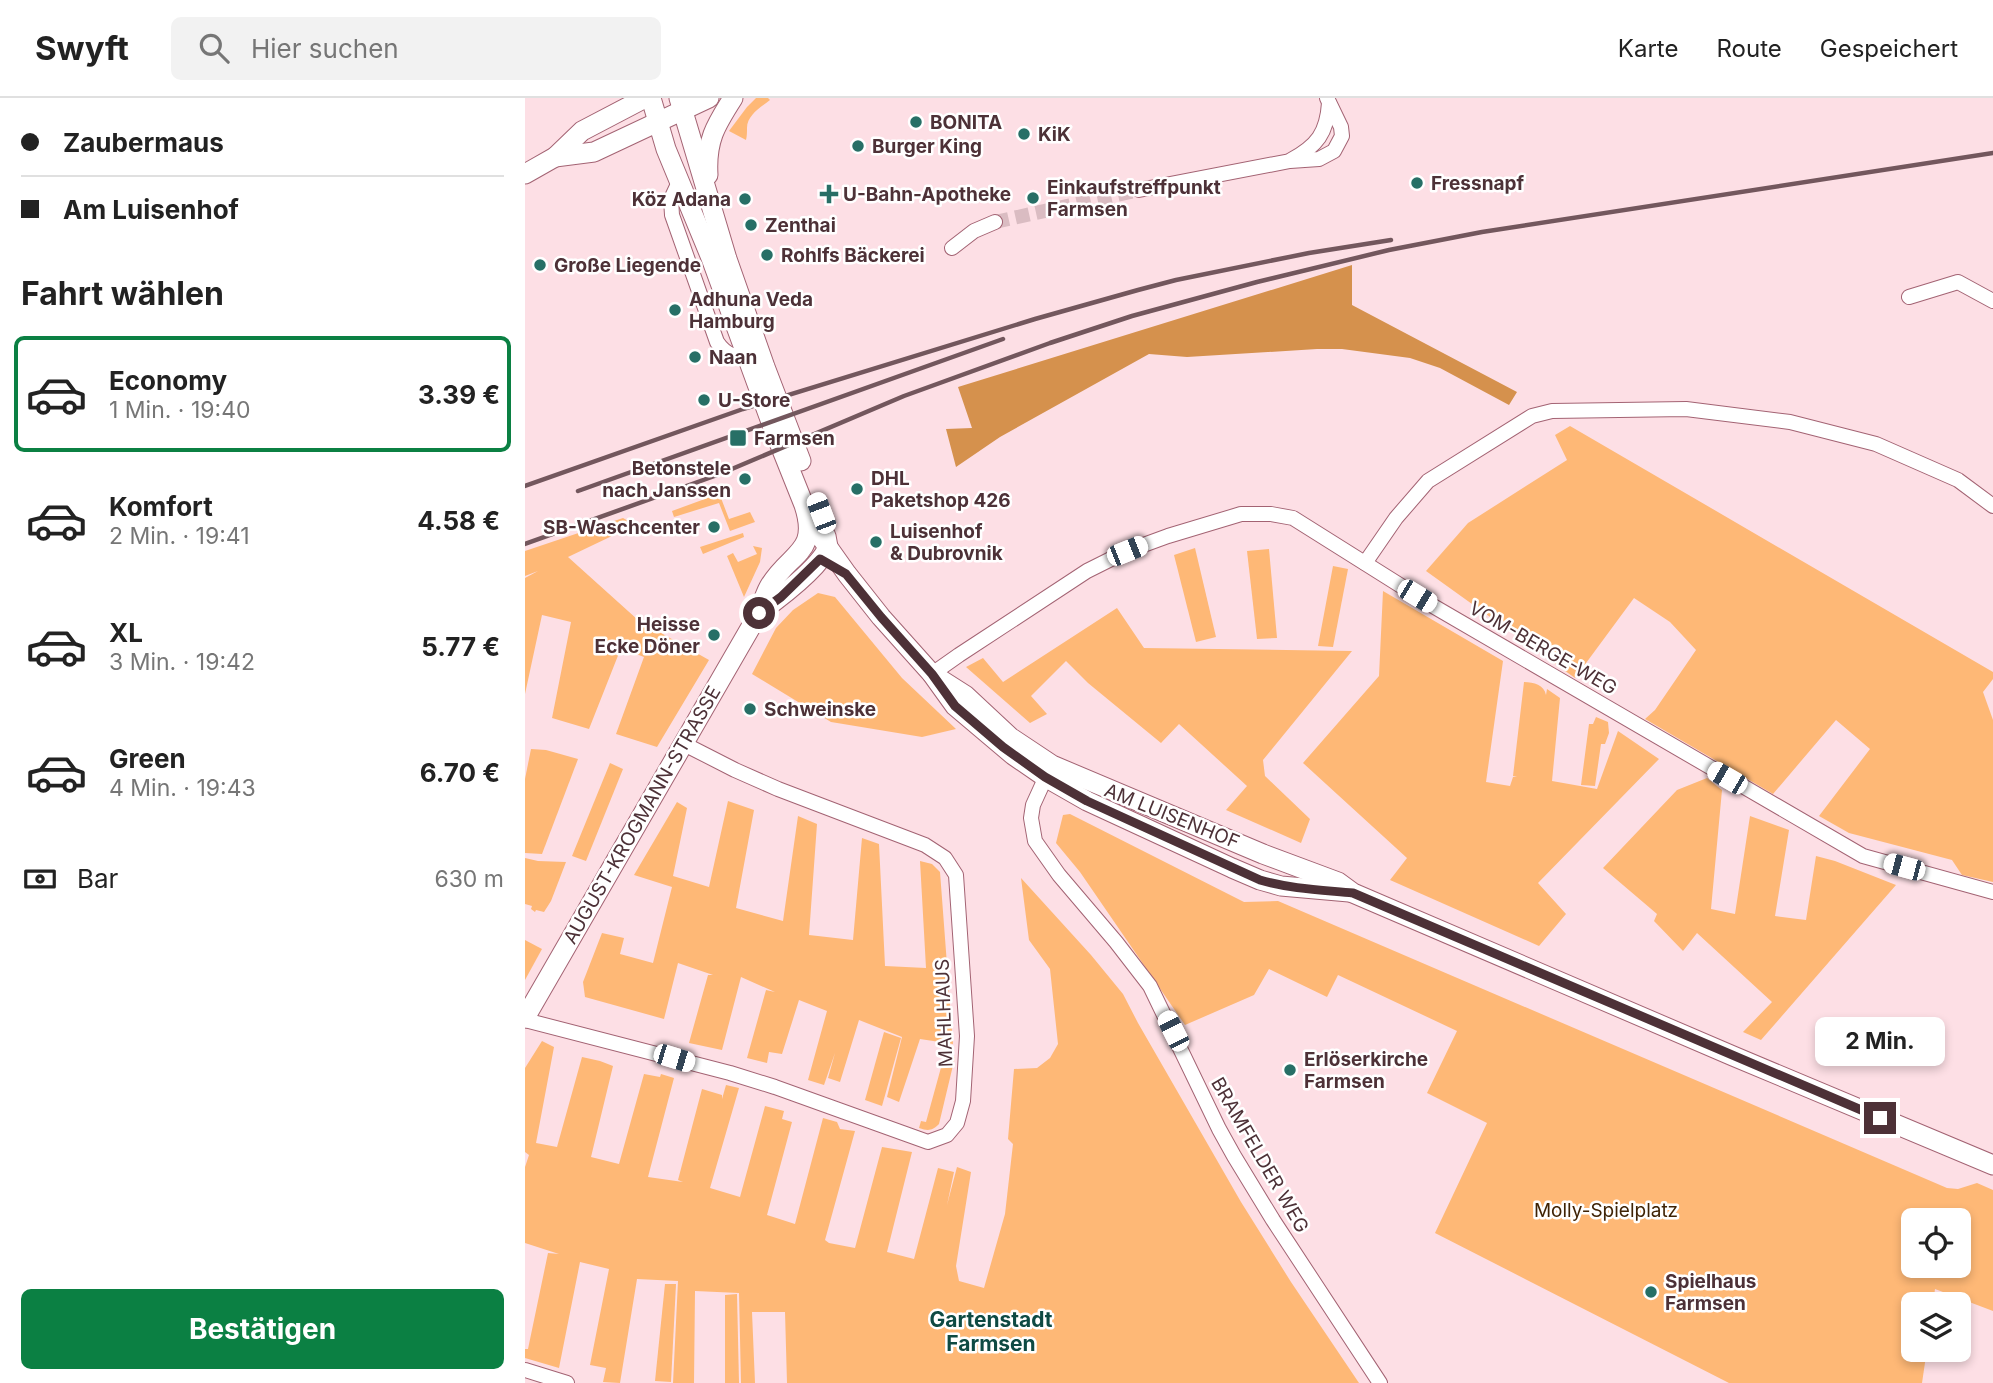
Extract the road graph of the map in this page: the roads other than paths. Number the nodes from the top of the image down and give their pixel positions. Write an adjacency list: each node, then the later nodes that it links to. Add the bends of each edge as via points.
1 (645, 98): 10 (main road, via 582,131)
2 (651, 98): 7 (main road)
3 (709, 98): 6 (main road)
4 (733, 98): 14 (main road, via 709,144)
5 (1328, 100): 8 (street, via 1325,127); 9 (street, via 1341,127)
6 (680, 104): 7 (main road); 14 (main road)
7 (657, 122): 10 (main road, via 594,152); 19 (main road)
8 (1309, 150): 9 (street); 11 (street)
9 (1334, 151): 11 (street, via 1319,159)
10 (555, 157): 12 (main road)
11 (1290, 161): 13 (street)
12 (525, 174)
13 (1139, 190)
14 (707, 194): 19 (main road)
15 (995, 222): 16 (street)
16 (952, 248)
17 (1909, 297): 18 (street, via 1958,282)
18 (1993, 302)
19 (752, 352): 21 (main road); 23 (main road, via 821,513)
20 (1993, 506): 24 (street, via 1958,480 1876,444 1790,422 1686,409 1552,411 1532,416 1429,481)
21 (808, 519): 22 (main road, via 809,537); 23 (main road, AM LUISENHOF)
22 (803, 549): 23 (main road); 25 (main road, AUGUST-KROGMANN-STRASSE, via 769,587)
23 (824, 553): 25 (main road, AUGUST-KROGMANN-STRASSE); 26 (main road, AM LUISENHOF)
24 (1365, 563): 26 (street, VOM-BERGE-WEG, via 1293,518 1241,514 1150,541 1087,570); 29 (street, VOM-BERGE-WEG, via 1863,856)
25 (759, 613): 27 (main road, AUGUST-KROGMANN-STRASSE)
26 (932, 674): 28 (main road, AM LUISENHOF, via 955,706 1003,747)
27 (684, 744): 30 (main road, AUGUST-KROGMANN-STRASSE); 30 (street, MAHLHAUS, via 746,775 925,845 945,858 956,875 967,1036 957,1123 947,1135 927,1142 730,1073)
28 (1049, 771): 31 (main road, AM LUISENHOF, via 1087,801 1260,880 1353,893); 34 (street, BRAMFELDER WEG, via 1033,805 1035,841 1150,986 1234,1156)
29 (1993, 892)
30 (525, 1019)
31 (1993, 1165)
32 (525, 1370): 33 (street)
33 (567, 1383)
34 (1380, 1383)

